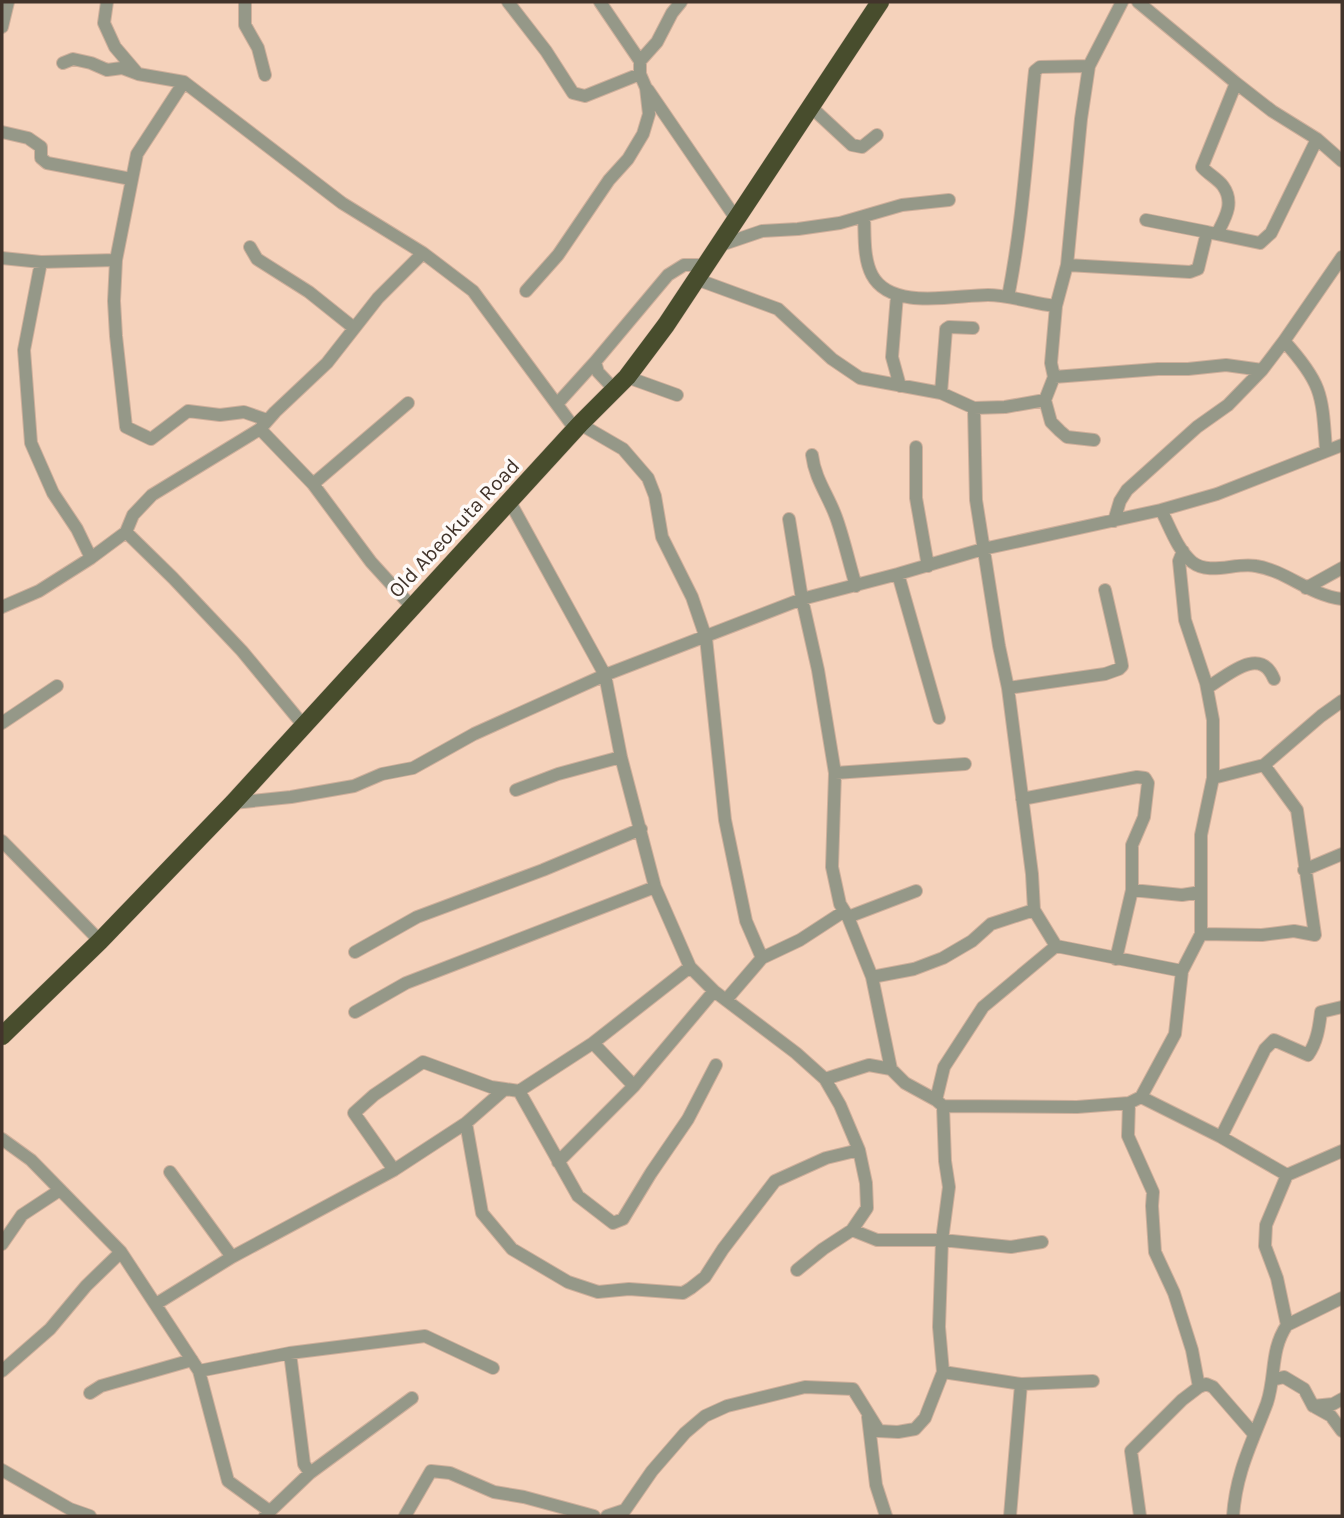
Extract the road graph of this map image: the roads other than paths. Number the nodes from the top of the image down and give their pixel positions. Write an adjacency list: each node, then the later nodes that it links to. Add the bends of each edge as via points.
1 (107, 2): 14 (street, via 104,23 115,47)
2 (245, 2): 15 (street, via 245,25 258,48)
3 (508, 2): 13 (street, via 573,93 585,96)
4 (600, 2): 13 (street)
5 (681, 2): 13 (street)
6 (880, 2): 19 (highway, Old Abeokuta Road)
7 (1122, 2): 12 (street)
8 (1138, 2): 17 (street)
9 (6, 5): 10 (street)
10 (2, 27)
11 (63, 63): 14 (street, via 73,60)
12 (1089, 66): 37 (street); 41 (street, via 1040,67 1035,71 1024,198)
13 (640, 67): 18 (street)
14 (138, 74): 16 (street)
15 (265, 75)
16 (184, 82): 24 (street, via 137,154); 32 (street, via 342,203)
17 (1236, 83): 22 (street); 29 (street, via 1202,167 1223,186 1229,201)
18 (646, 88): 27 (street); 39 (street, via 649,114 643,134 558,255)
19 (811, 107): 21 (street, via 852,145 862,147); 27 (highway, Old Abeokuta Road)
20 (2, 132): 24 (street, via 34,141 47,163)
21 (877, 135)
22 (1317, 139): 23 (street); 29 (street, via 1267,239 1261,243)
23 (1342, 161)
24 (131, 178): 35 (street)
25 (949, 200): 26 (street, via 902,205)
26 (864, 216): 30 (street, via 762,231); 40 (street, via 872,276)
27 (737, 219): 30 (highway, Old Abeokuta Road)
28 (1146, 220): 29 (street)
29 (1212, 233): 37 (street, via 1198,269 1190,272)
30 (721, 245): 38 (highway, Old Abeokuta Road)
31 (250, 247): 43 (street, via 257,259)
32 (423, 253): 43 (street); 55 (street, via 473,291)
33 (1342, 257): 45 (street)
34 (2, 258): 36 (street)
35 (116, 260): 36 (street); 57 (street, via 116,336 126,427 151,439 188,411 244,412)
36 (41, 262): 72 (street, via 24,350 31,443 53,493)
37 (1067, 265): 42 (street)
38 (702, 272): 46 (street, via 684,265 668,275); 49 (highway, Old Abeokuta Road); 50 (street, via 778,309 860,378)
39 (526, 291)
40 (897, 295): 41 (street); 50 (street, via 892,357)
41 (1007, 297): 42 (street)
42 (1056, 306): 48 (street)
43 (354, 328): 57 (street, via 327,363)
44 (973, 328): 51 (street, via 946,329)
45 (1284, 341): 47 (street); 62 (street, via 1316,381 1322,397)
46 (595, 362): 49 (street, via 598,372); 55 (street)
47 (1262, 370): 48 (street, via 1226,365); 68 (street, via 1228,405 1127,490)
48 (1054, 377): 53 (street)
49 (620, 383): 52 (street); 58 (highway, Old Abeokuta Road)
50 (900, 386): 51 (street)
51 (941, 393): 56 (street)
52 (677, 395)
53 (1045, 400): 56 (street); 59 (street, via 1051,422 1059,431 1067,437)
54 (408, 403): 64 (street)
55 (557, 404): 58 (street)
56 (974, 408): 70 (street, via 976,500)
57 (264, 424): 64 (street); 69 (street, via 152,495 133,515)
58 (578, 427): 65 (highway, Old Abeokuta Road); 83 (street, via 623,449 648,478 662,537 692,597)
59 (1094, 440)
60 (1342, 445): 62 (street)
61 (916, 447): 73 (street, via 916,498)
62 (1326, 450): 66 (street, via 1217,494)
63 (812, 455): 76 (street)
64 (313, 484): 82 (street, via 371,562)
65 (510, 502): 82 (highway, Old Abeokuta Road); 84 (street)
66 (1161, 510): 68 (street); 71 (street)
67 (789, 519): 79 (street)
68 (1114, 521): 70 (street)
69 (126, 533): 72 (street); 92 (street, via 242,651)
70 (983, 549): 73 (street); 87 (street)
71 (1182, 551): 77 (street, via 1194,563 1211,569 1255,566); 88 (street, via 1185,620)
72 (92, 558): 81 (street, via 39,591)
73 (928, 566): 75 (street)
74 (1342, 568): 77 (street)
75 (898, 574): 76 (street); 90 (street)
76 (856, 586): 79 (street)
77 (1306, 588): 80 (street)
78 (1105, 590): 87 (street, via 1121,660 1119,669)
79 (802, 599): 83 (street); 96 (street)
80 (1342, 599)
81 (2, 607)
82 (412, 607): 92 (highway, Old Abeokuta Road)
83 (705, 638): 84 (street); 115 (street, via 725,820 746,921)
84 (605, 675): 93 (street); 100 (street, via 474,734 413,768 354,786)
85 (1274, 679): 88 (street, via 1270,669 1258,662 1245,664)
86 (57, 687): 91 (street)
87 (1008, 688): 99 (street)
88 (1207, 688): 97 (street, via 1213,720)
89 (1342, 701): 95 (street)
90 (939, 718)
91 (2, 723)
92 (304, 726): 100 (highway, Old Abeokuta Road)
93 (621, 757): 98 (street); 101 (street)
94 (965, 764): 96 (street)
95 (1264, 765): 97 (street); 104 (street, via 1297,810)
96 (835, 773): 110 (street, via 832,867)
97 (1213, 778): 108 (street, via 1201,835)
98 (516, 790)
99 (1022, 799): 106 (street, via 1145,778 1144,817 1132,845); 109 (street)
100 (233, 803): 112 (highway, Old Abeokuta Road)
101 (641, 829): 105 (street); 114 (street, via 417,917)
102 (2, 841): 112 (street)
103 (1342, 854): 104 (street)
104 (1304, 870): 111 (street, via 1315,935 1294,931)
105 (655, 887): 117 (street); 123 (street, via 406,982)
106 (1132, 890): 108 (street, via 1182,895); 116 (street)
107 (916, 891): 110 (street)
108 (1202, 892): 111 (street)
109 (1034, 910): 113 (street); 119 (street, via 991,923 943,958)
110 (846, 915): 115 (street); 119 (street)
111 (1201, 934): 118 (street)
112 (100, 941): 124 (highway, Old Abeokuta Road)
113 (1056, 946): 116 (street); 133 (street, via 983,1007 944,1067)
114 (355, 952)
115 (762, 958): 121 (street)
116 (1116, 959): 118 (street)
117 (690, 967): 120 (street); 125 (street)
118 (1182, 971): 132 (street, via 1175,1034)
119 (872, 977): 127 (street)
120 (713, 991): 121 (street); 129 (street)
121 (726, 1000): 128 (street)
122 (1342, 1007): 135 (street, via 1321,1012 1319,1031 1308,1055 1274,1040 1265,1049)
123 (355, 1012)
124 (2, 1036)
125 (593, 1043): 129 (street); 131 (street)
126 (716, 1065): 139 (street, via 688,1119 623,1219 613,1223 578,1196)
127 (891, 1069): 128 (street, via 869,1065); 133 (street, via 905,1083)
128 (825, 1079): 137 (street)
129 (634, 1086): 139 (street)
130 (505, 1089): 131 (street); 134 (street); 140 (street, via 423,1062 374,1096 354,1113)
131 (519, 1091): 139 (street)
132 (1135, 1100): 133 (street, via 1077,1107); 135 (street); 162 (street, via 1128,1136 1153,1192 1155,1252 1174,1293)
133 (940, 1103): 145 (street, via 949,1187)
134 (466, 1123): 137 (street, via 482,1213 512,1249 568,1282 598,1292 683,1293 705,1277 775,1181 826,1158); 140 (street)
135 (1221, 1137): 142 (street)
136 (2, 1139): 143 (street)
137 (859, 1150): 144 (street, via 867,1208)
138 (1342, 1152): 142 (street)
139 (558, 1162)
140 (394, 1170): 149 (street)
141 (170, 1172): 149 (street)
142 (1287, 1175): 153 (street, via 1266,1225 1265,1246)
143 (60, 1190): 147 (street, via 22,1214); 148 (street)
144 (852, 1230): 145 (street, via 877,1240); 150 (street)
145 (942, 1240): 146 (street, via 1011,1247); 158 (street, via 939,1328)
146 (1042, 1242)
147 (2, 1244)
148 (121, 1252): 152 (street); 157 (street, via 50,1329)
149 (232, 1257): 152 (street)
150 (797, 1270)
151 (1342, 1297): 153 (street)
152 (156, 1304): 155 (street)
153 (1287, 1325): 159 (street, via 1278,1338)
154 (290, 1353): 155 (street); 156 (street, via 425,1336); 171 (street, via 304,1464)
155 (195, 1366): 163 (street, via 101,1386); 172 (street, via 228,1481)
156 (492, 1368)
157 (2, 1371)
158 (943, 1372): 161 (street); 167 (street, via 925,1418 915,1429 879,1431)
159 (1272, 1380): 166 (street, via 1284,1377 1304,1389); 169 (street)
160 (1093, 1381): 161 (street)
161 (1021, 1384): 178 (street)
162 (1199, 1387): 169 (street, via 1213,1387); 179 (street, via 1131,1451)
163 (90, 1393)
164 (412, 1398): 171 (street)
165 (1342, 1399): 166 (street)
166 (1313, 1406): 168 (street, via 1331,1416)
167 (867, 1409): 176 (street, via 853,1389 805,1387 727,1406 685,1433 625,1510); 177 (street, via 876,1485)
168 (1342, 1431)
169 (1254, 1433): 180 (street, via 1235,1492)
170 (2, 1470): 173 (street)
171 (310, 1473): 172 (street)
172 (266, 1513)
173 (90, 1516)
174 (405, 1516): 175 (street, via 431,1471)
175 (594, 1516)
176 (607, 1516)
177 (886, 1516)
178 (1010, 1516)
179 (1140, 1516)
180 (1233, 1516)

